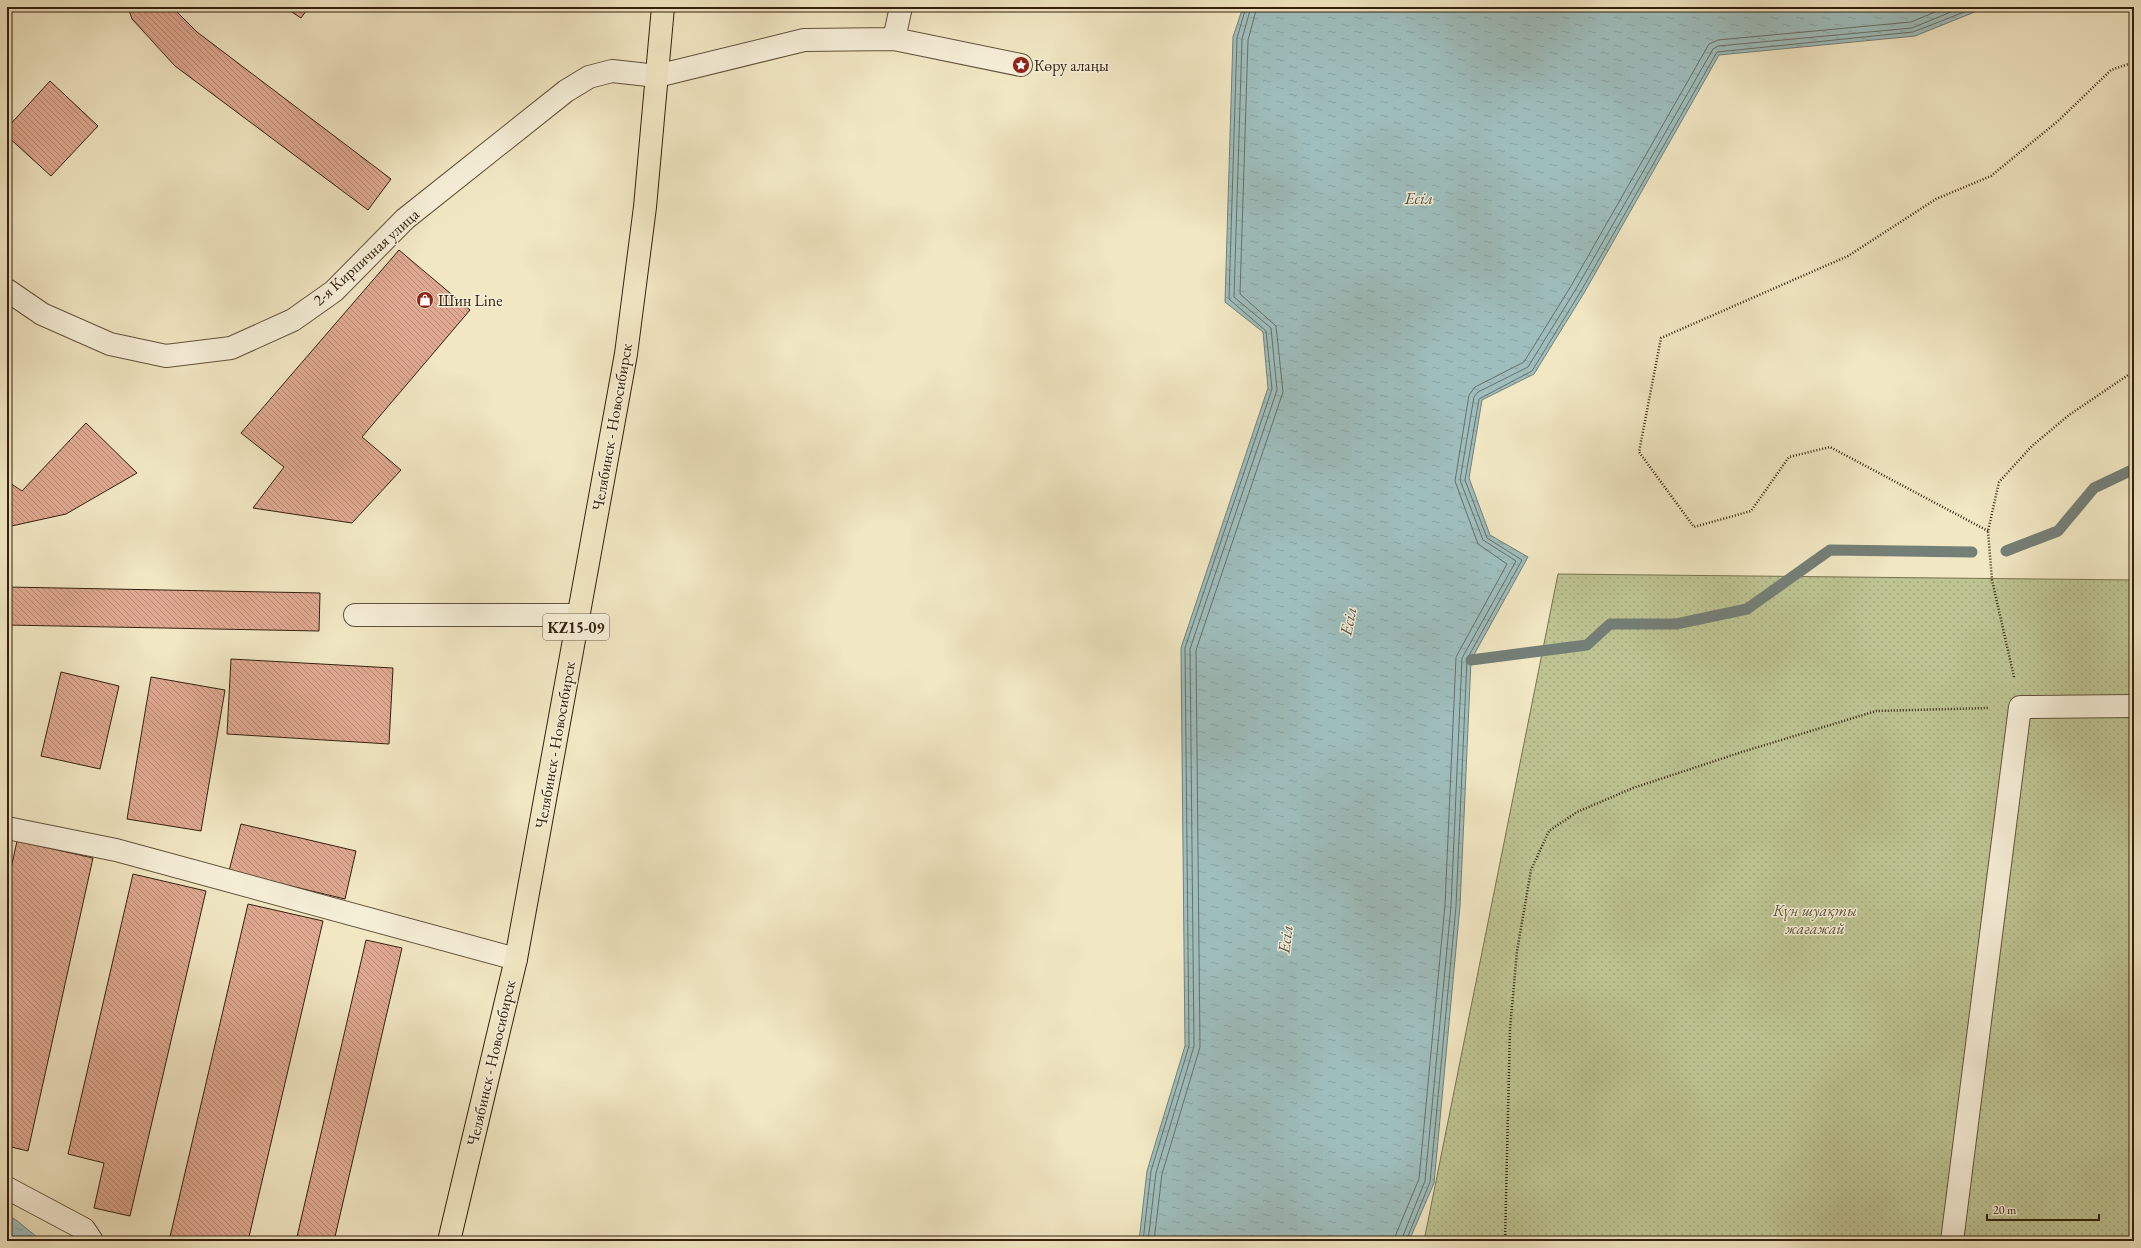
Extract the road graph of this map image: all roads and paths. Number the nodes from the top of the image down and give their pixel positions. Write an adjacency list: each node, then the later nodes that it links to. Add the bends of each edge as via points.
1 (663, 7): 6 (highway, Челябинск - Новосибирск / KZ15-09)
2 (901, 7): 3 (street)
3 (894, 39): 5 (street); 6 (street, via 804,40)
4 (2134, 62): 9 (path, via 2111,70 2058,121 1991,176 1936,199 1848,256 1661,338 1639,452 1694,527 1751,511 1789,457 1830,447)
5 (1021, 65)
6 (657, 76): 7 (street, 2-я Кирпичная улица, via 612,71 589,77 566,91 405,219 334,291 293,320 232,348 166,356 110,344 42,314); 11 (highway, Челябинск - Новосибирск / KZ15-09, via 645,207 626,354)
7 (7, 290)
8 (2134, 371): 9 (path, via 2070,415 2032,446 1999,482)
9 (1988, 531): 13 (path, via 1992,580)
10 (355, 615): 11 (street)
11 (578, 615): 15 (highway, Челябинск - Новосибирск / KZ15-09)
12 (2134, 706): 13 (street)
13 (2020, 707): 19 (path, via 1876,711 1633,788 1576,812 1549,831 1531,870 1517,951 1510,1029); 20 (street)
14 (7, 828): 15 (street, via 116,850)
15 (516, 959): 18 (highway, Челябинск - Новосибирск / KZ15-09)
16 (7, 1188): 17 (street, via 84,1229)
17 (92, 1241)
18 (449, 1241)
19 (1505, 1241)
20 (1952, 1241)

